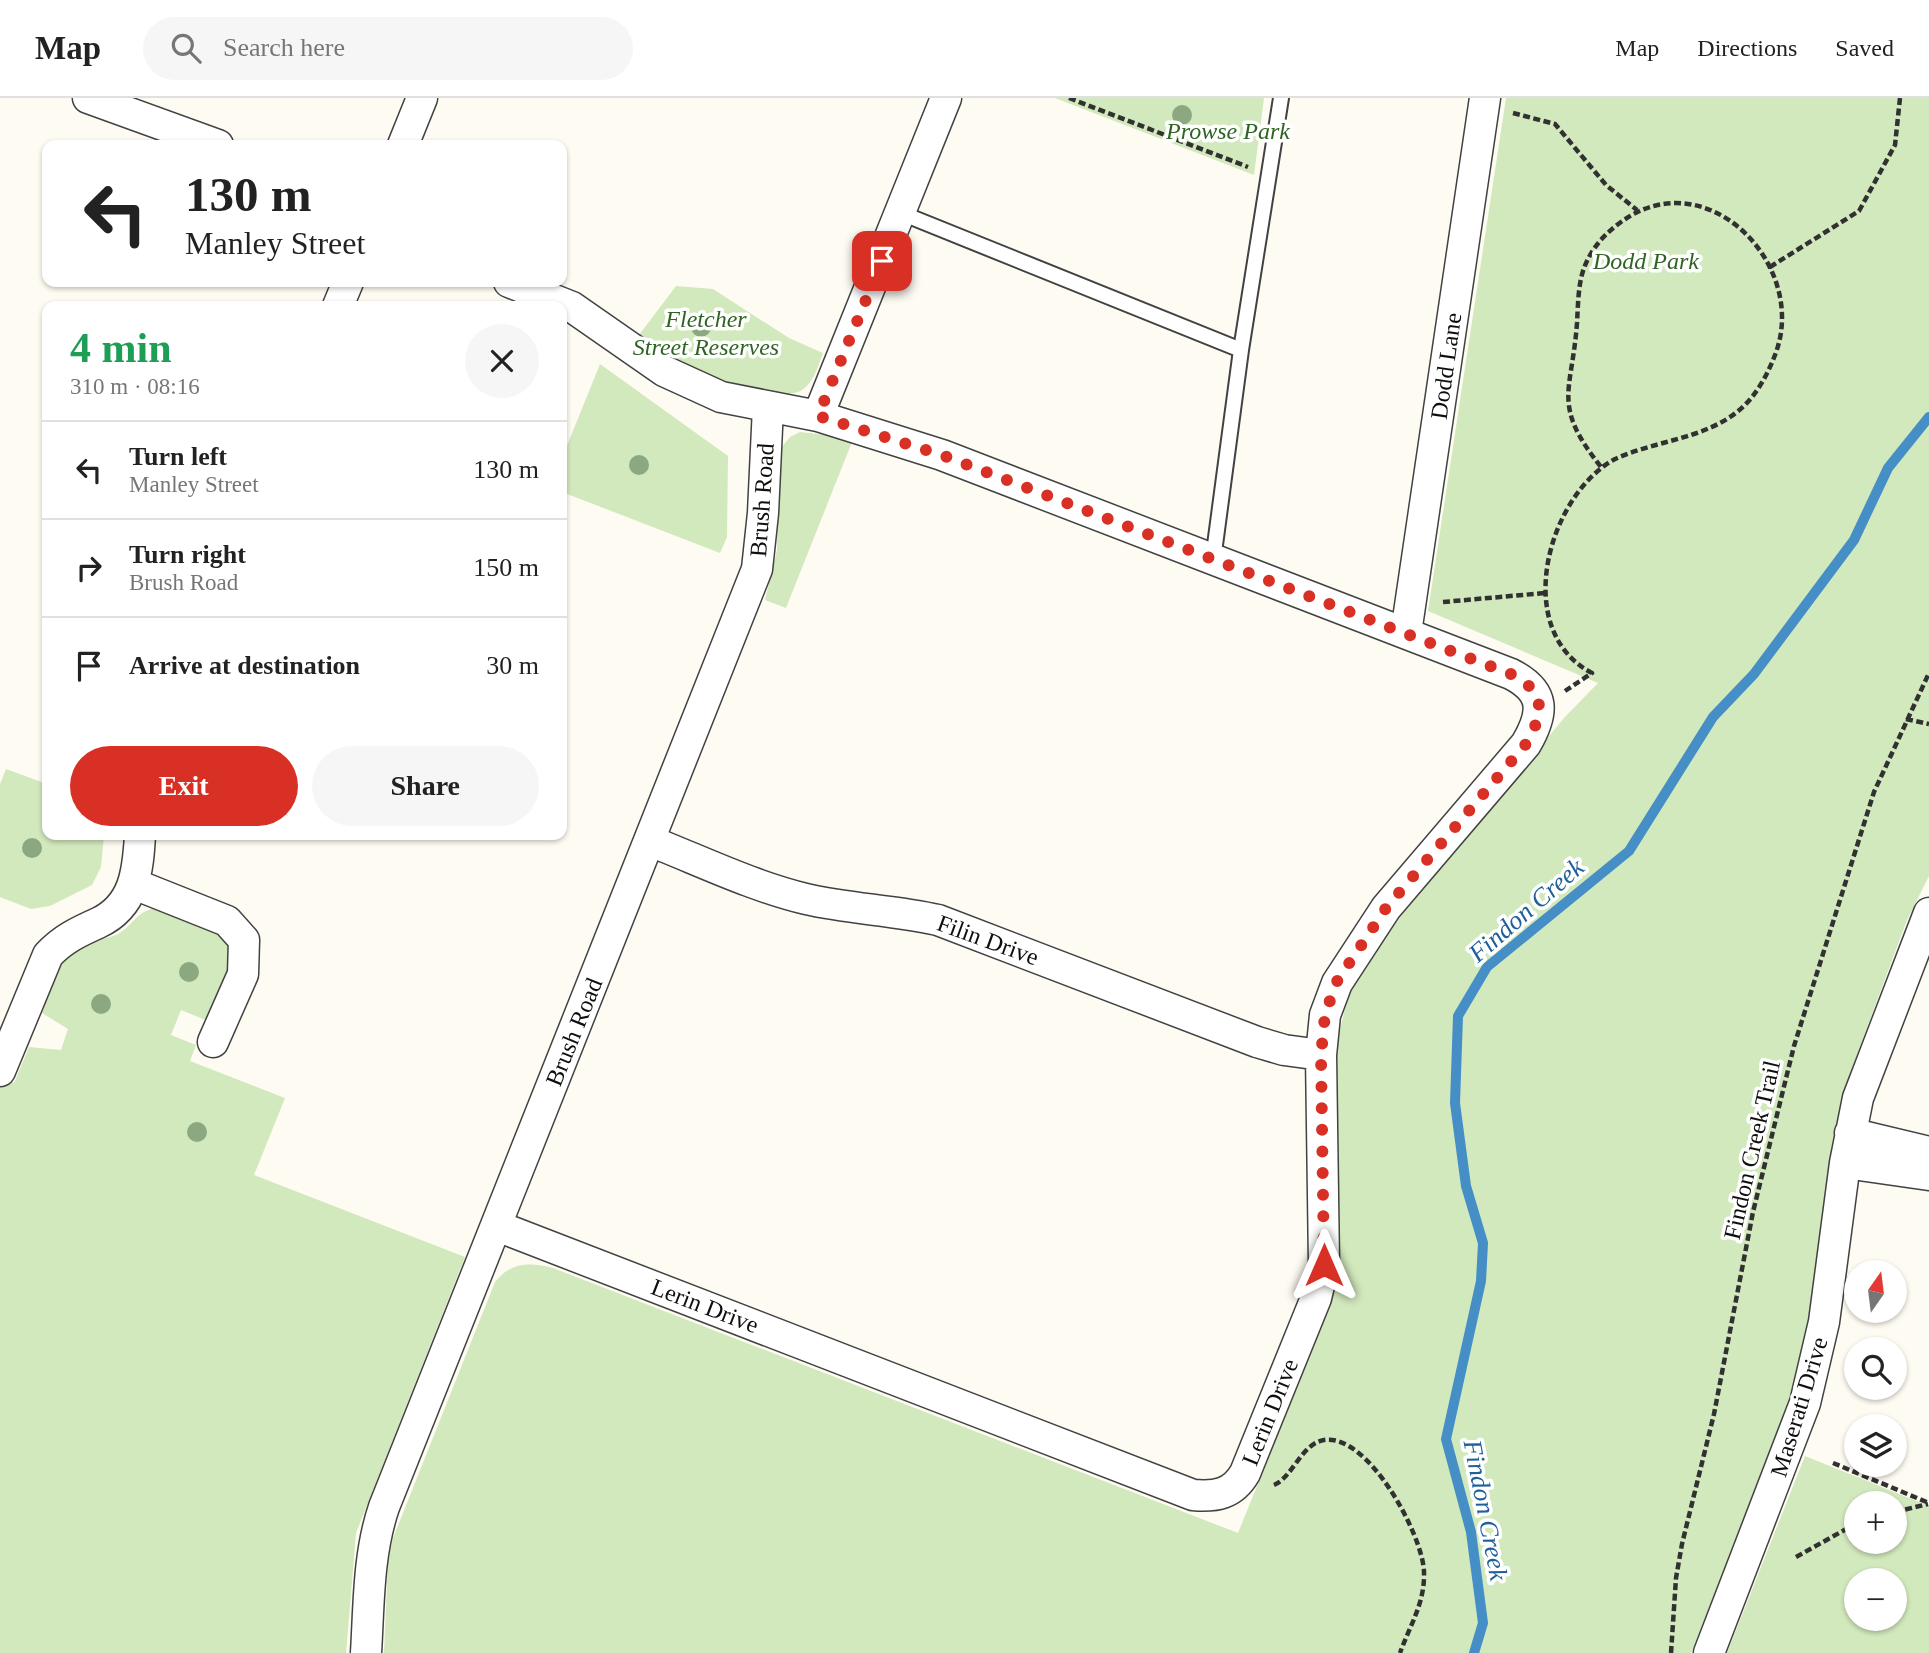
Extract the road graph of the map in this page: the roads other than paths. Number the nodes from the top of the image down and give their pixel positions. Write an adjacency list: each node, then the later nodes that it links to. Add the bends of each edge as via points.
1 (88, 98): 6 (street)
2 (422, 98): 7 (street)
3 (946, 98): 8 (street)
4 (1280, 98): 12 (lane)
5 (1484, 104): 16 (street, Dodd Lane)
6 (204, 140)
7 (405, 140)
8 (901, 213): 12 (lane); 14 (street)
9 (522, 287): 10 (street)
10 (557, 301)
11 (567, 305): 13 (street, via 693,386)
12 (1241, 351): 15 (lane)
13 (768, 407): 14 (street); 18 (street, Brush Road, via 757,569)
14 (818, 416): 15 (street, via 942,455)
15 (1213, 560): 16 (street)
16 (1406, 634): 22 (street, Lerin Drive, via 1525,681 1534,690 1539,716 1526,744 1359,945 1336,983 1325,1015)
17 (139, 840): 19 (street)
18 (650, 841): 22 (street, Filin Drive, via 808,900 938,920 1256,1042); 28 (street, Brush Road)
19 (134, 884): 21 (street, via 228,921 244,940 243,974); 23 (street, via 121,907 60,942 48,955)
20 (1929, 913): 24 (street, Maserati Drive, via 1880,1036)
21 (213, 1042)
22 (1321, 1055): 28 (street, Lerin Drive, via 1324,1265 1316,1298 1243,1478 1227,1493 1193,1495)
23 (0, 1071)
24 (1850, 1133): 25 (street); 26 (street, Maserati Drive)
25 (1929, 1152)
26 (1845, 1163): 27 (street); 30 (street, Maserati Drive, via 1814,1371 1791,1445)
27 (1929, 1175)
28 (497, 1226): 29 (street, Brush Road, via 375,1533)
29 (366, 1653)
30 (1709, 1653)

